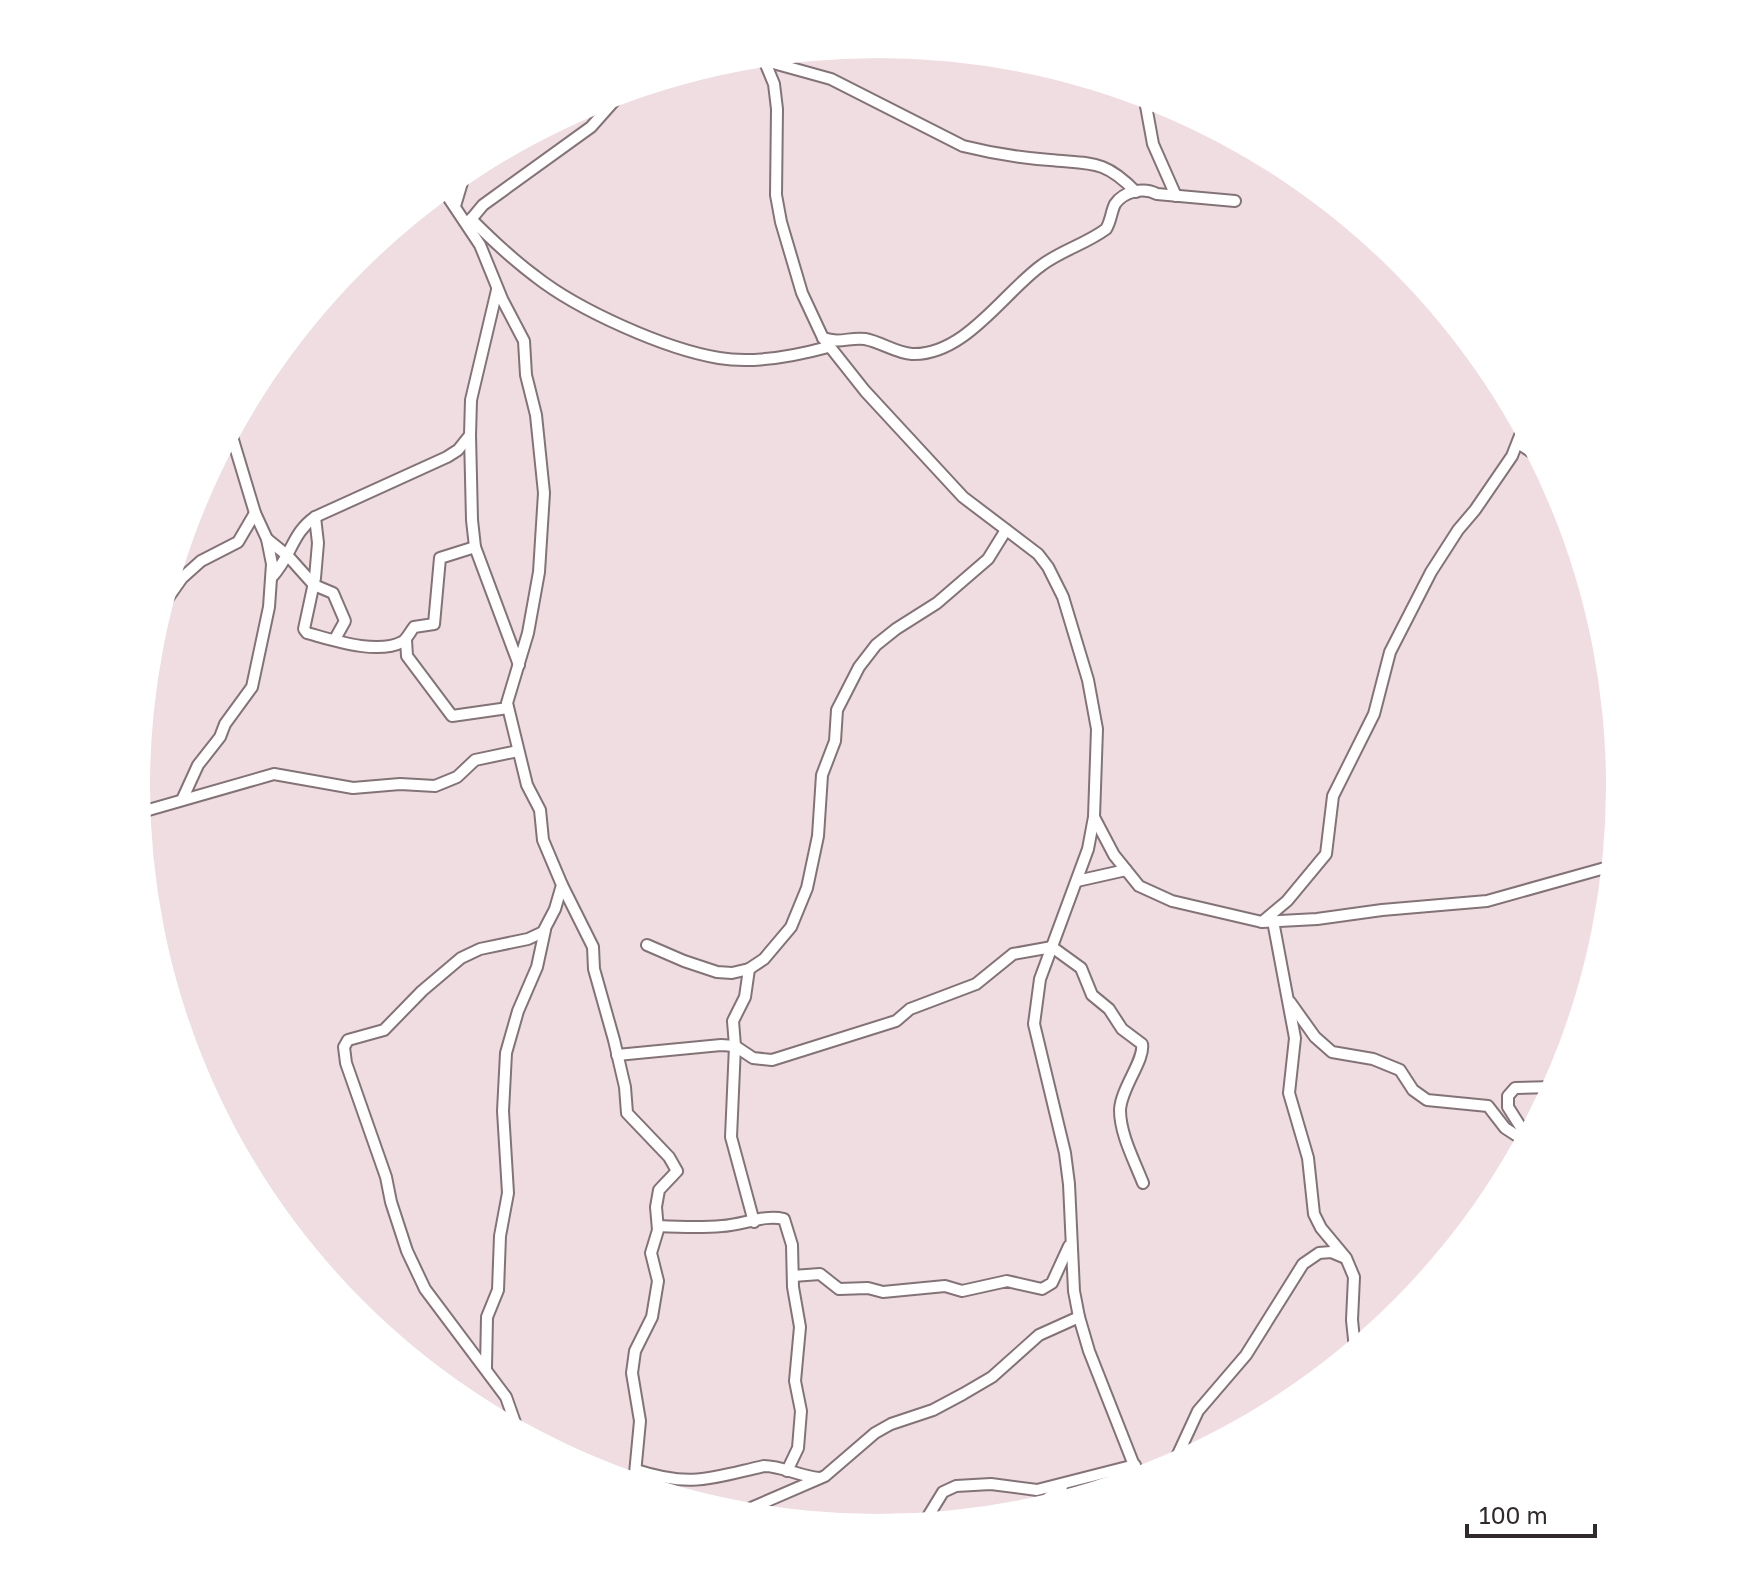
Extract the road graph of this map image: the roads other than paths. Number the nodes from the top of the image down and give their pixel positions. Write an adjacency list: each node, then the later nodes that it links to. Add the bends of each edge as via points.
1 (783, 64): 6 (street, via 831,79 963,146 1081,161 1121,177)
2 (767, 67): 14 (street, via 777,109 776,195 781,222 802,293)
3 (1147, 110): 7 (street, via 1153,144)
4 (605, 111): 10 (street, via 591,127)
5 (461, 189): 11 (street)
6 (1136, 192): 7 (street); 14 (street, via 1117,202 1106,229 1041,265 995,312 944,346 911,354 868,340)
7 (1176, 196): 9 (street)
8 (449, 198): 11 (street)
9 (1235, 201)
10 (483, 205): 11 (street); 12 (street)
11 (457, 208): 12 (street)
12 (469, 221): 13 (street); 14 (street, via 558,292 683,350 722,359 781,357)
13 (497, 288): 15 (street, via 471,400); 31 (street, via 524,341 544,493 539,572)
14 (826, 342): 22 (street, via 963,497)
15 (470, 435): 18 (street); 19 (street)
16 (1518, 443): 41 (street, via 1431,572 1390,652 1374,714 1333,796 1326,854)
17 (235, 446): 20 (street)
18 (458, 450): 19 (street); 21 (street)
19 (471, 452): 24 (street)
20 (255, 513): 23 (street); 27 (street, via 238,542 201,561)
21 (315, 517): 25 (street, via 298,532); 28 (street)
22 (1006, 530): 36 (street, via 1038,554 1063,597 1095,718); 45 (street, via 988,559 876,645 859,667 837,710 802,904 783,936)
23 (267, 539): 25 (street); 26 (street)
24 (475, 547): 30 (street, via 440,558 436,621 414,627); 31 (street)
25 (288, 556): 26 (street); 28 (street)
26 (272, 577): 34 (street, via 252,687 198,765)
27 (179, 583)
28 (314, 585): 29 (street, via 333,593 341,609 345,621); 29 (street, via 304,629)
29 (335, 639): 30 (street, via 373,647)
30 (406, 640): 32 (street, via 407,656 452,716)
31 (519, 665): 32 (street)
32 (508, 708): 33 (street)
33 (518, 751): 34 (street, via 475,760 457,777 435,786 353,788 274,774); 40 (street)
34 (182, 800): 35 (street)
35 (150, 809)
36 (1094, 817): 38 (street); 39 (street)
37 (1600, 869): 41 (street, via 1487,901)
38 (1126, 870): 39 (street); 41 (street, via 1139,886 1172,901)
39 (1077, 881): 44 (street)
40 (562, 885): 42 (street); 48 (street, via 593,947)
41 (1267, 922): 46 (street)
42 (545, 930): 60 (street, via 506,1053 508,1193 498,1290 487,1317); 60 (street, via 461,958 384,1030 348,1040 344,1047 407,1251 425,1289)
43 (647, 945): 45 (street, via 707,970)
44 (1052, 947): 47 (street, via 1013,954 976,984 910,1009 896,1021 795,1054 762,1060); 52 (street, via 1081,968 1092,995 1142,1044 1120,1110); 55 (street, via 1040,979 1034,1024 1065,1153)
45 (749, 969): 47 (street, via 745,997 733,1021)
46 (1287, 997): 51 (street, via 1332,1052 1400,1070 1427,1100 1488,1106); 56 (street, via 1295,1046 1288,1086 1308,1158 1311,1203 1321,1228)
47 (735, 1046): 48 (street); 53 (street, via 731,1137)
48 (617, 1055): 54 (street, via 627,1113 677,1171 659,1190)
49 (1540, 1087): 50 (street, via 1515,1088 1508,1096)
50 (1520, 1128)
51 (1516, 1134)
52 (1143, 1183)
53 (754, 1222): 54 (street); 57 (street, via 784,1219)
54 (658, 1226): 64 (street, via 651,1253 658,1281 652,1317 635,1351 632,1373 640,1421)
55 (1070, 1244): 57 (street, via 1052,1283 1042,1289 1007,1281 962,1291 945,1286 883,1292 839,1289 820,1274); 58 (street)
56 (1346, 1258): 59 (street, via 1354,1277); 62 (street, via 1319,1253 1303,1264 1246,1355 1198,1411)
57 (793, 1276): 65 (street, via 800,1335 795,1381 801,1411 798,1448)
58 (1079, 1317): 63 (street); 66 (street, via 1039,1335 992,1377 963,1394 875,1433)
59 (1354, 1337)
60 (486, 1367): 61 (street)
61 (513, 1416)
62 (1181, 1447)
63 (1135, 1465): 67 (street)
64 (636, 1470): 65 (street, via 683,1482 764,1466)
65 (787, 1471): 66 (street)
66 (821, 1478): 69 (street)
67 (1067, 1483): 68 (street); 70 (street, via 1037,1490 956,1486 943,1492)
68 (1057, 1491)
69 (760, 1504)
70 (930, 1512)

